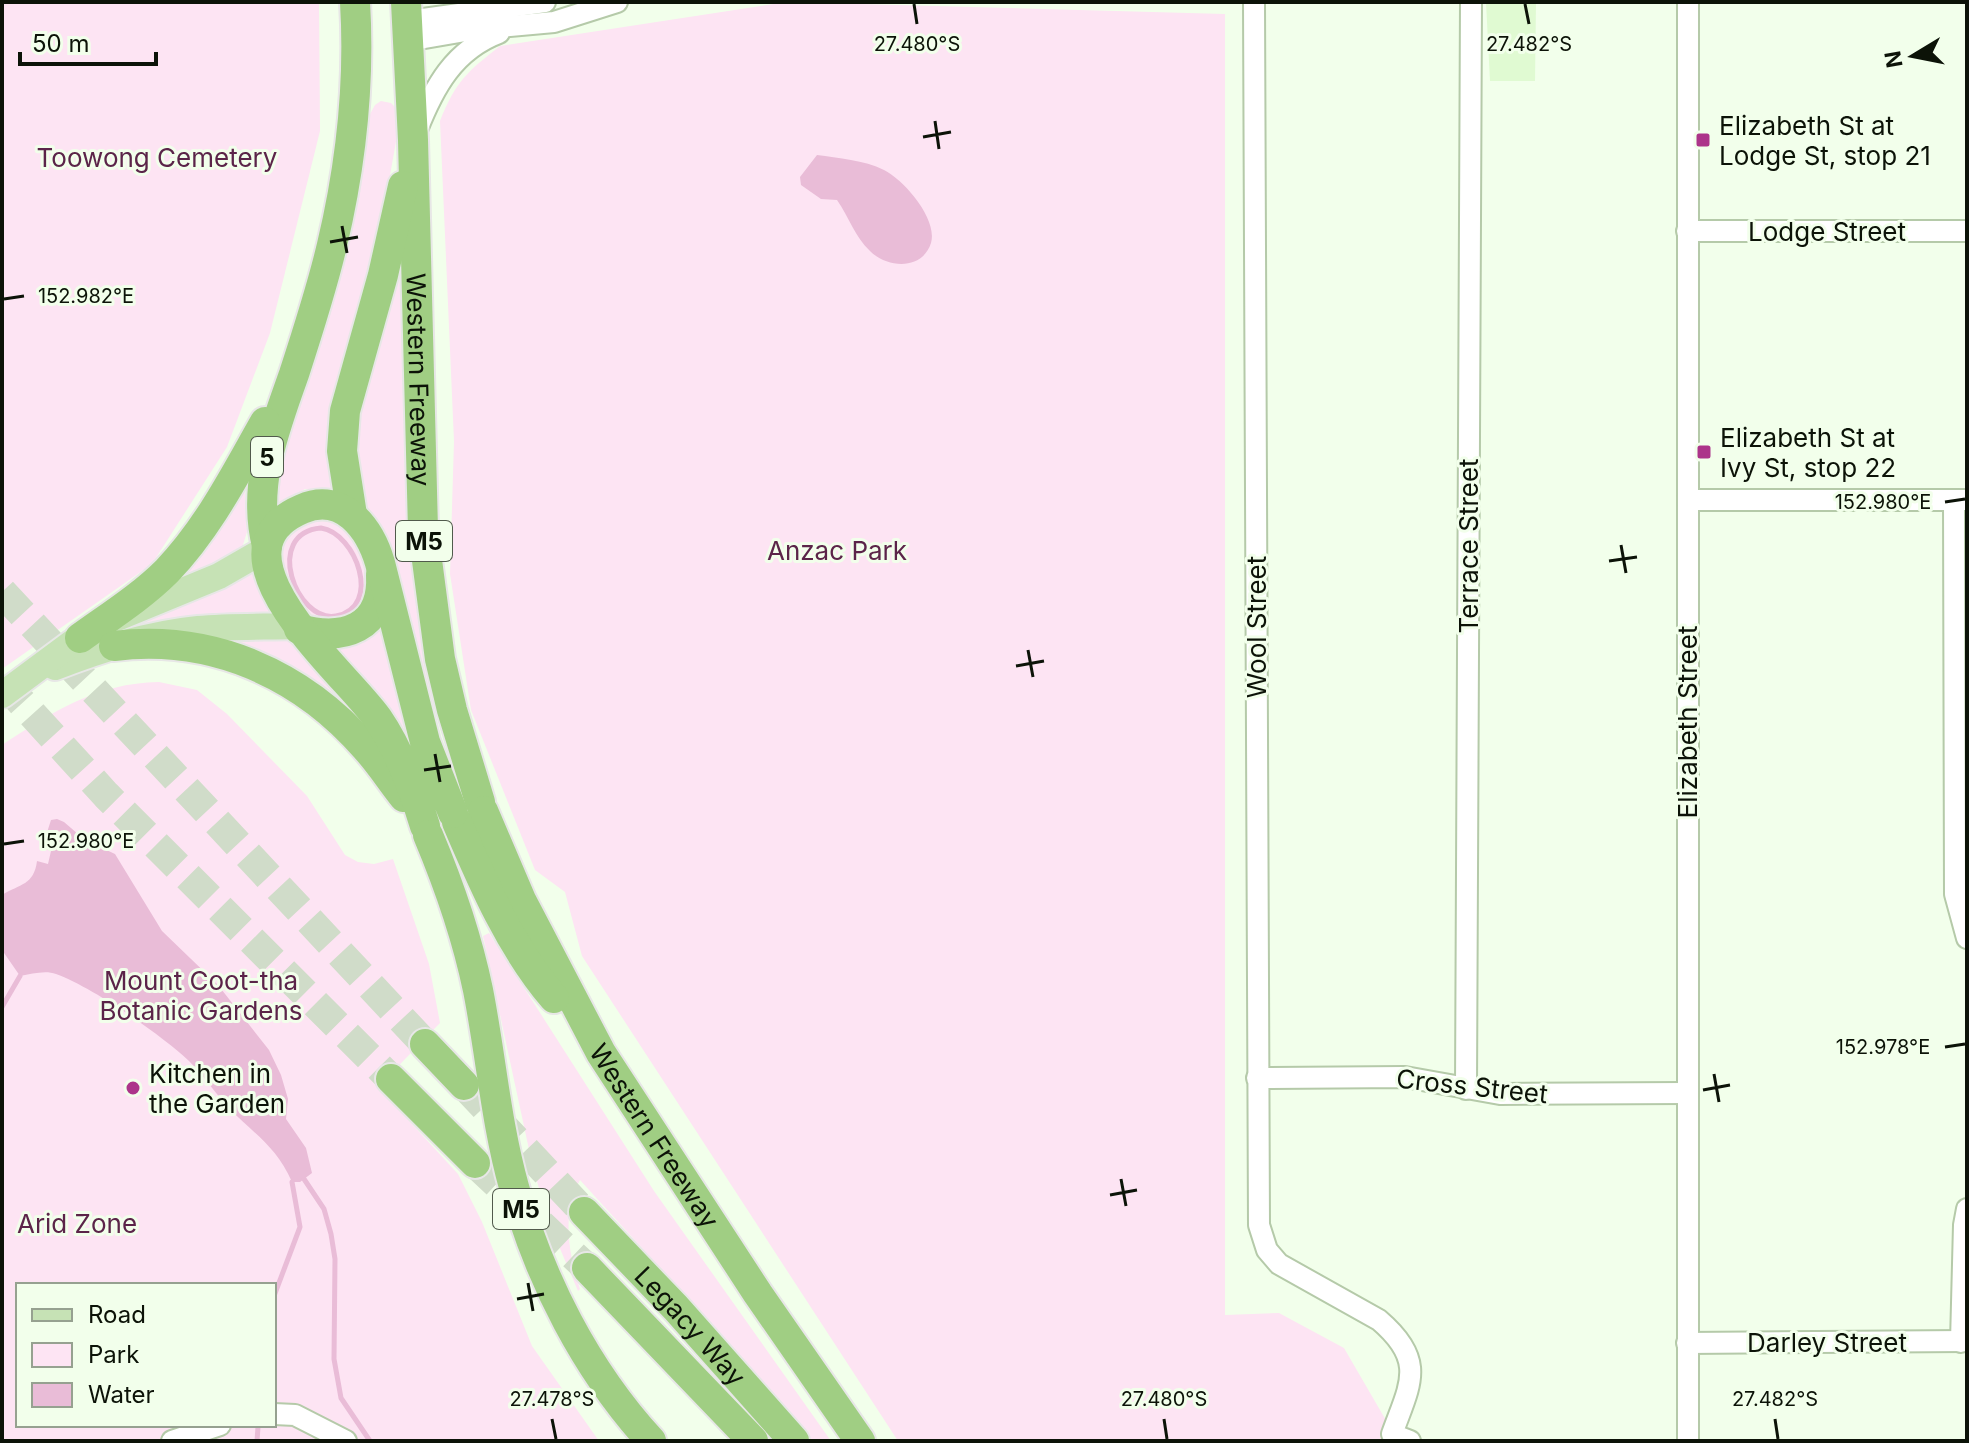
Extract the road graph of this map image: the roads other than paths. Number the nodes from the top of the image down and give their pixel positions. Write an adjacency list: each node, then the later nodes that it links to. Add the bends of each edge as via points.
1 (355, 2): 13 (highway, 5, via 356,91 348,165 332,247)
2 (545, 2): 8 (street)
3 (617, 2): 9 (street, via 564,20)
4 (1254, 2): 28 (street, Wool Street)
5 (1471, 2): 31 (street, Terrace Street)
6 (1688, 2): 11 (street, Elizabeth Street)
7 (407, 21): 8 (street, via 419,39); 10 (highway)
8 (476, 21): 9 (street)
9 (518, 27): 10 (street, via 482,40 458,57 433,93)
10 (413, 142): 16 (highway, via 345,411 343,460); 24 (highway, Western Freeway / M5, via 426,558)
11 (1687, 231): 12 (street, Lodge Street); 14 (street, Elizabeth Street)
12 (1967, 231)
13 (295, 371): 17 (highway, 5, via 263,474 261,518); 20 (highway, via 228,490 183,553 140,594)
14 (1688, 500): 15 (street); 32 (street, Elizabeth Street)
15 (1961, 500): 26 (street, via 1955,894)
16 (352, 515): 17 (highway, via 327,505 307,507 283,521); 18 (highway)
17 (267, 548): 19 (highway, 5, via 277,590); 20 (main road, via 219,576)
18 (378, 554): 19 (highway, via 380,597 364,622 336,634); 24 (highway, via 425,742)
19 (298, 627): 21 (main road, via 196,629); 25 (highway, M5, via 378,719 398,754)
20 (80, 638): 22 (main road)
21 (114, 646): 22 (main road); 25 (highway, via 189,645 275,676 349,730)
22 (33, 675): 23 (main road)
23 (2, 695)
24 (468, 812): 46 (highway, Western Freeway, via 479,874 540,982 601,1053)
25 (426, 828): 43 (highway, M5, via 468,946 502,1139 534,1249 585,1352)
26 (1967, 938)
27 (425, 1044): 30 (highway)
28 (1257, 1078): 31 (street, Cross Street, via 1405,1077); 47 (street, Wool Street, via 1259,1225 1267,1250 1279,1264 1390,1329 1412,1378 1392,1434)
29 (391, 1079): 33 (highway, M5)
30 (464, 1085)
31 (1466, 1089): 32 (street, Cross Street, via 1500,1094)
32 (1687, 1093): 38 (street, Elizabeth Street)
33 (475, 1163)
34 (1967, 1209): 37 (street)
35 (584, 1212): 45 (highway, Legacy Way / M5)
36 (587, 1268): 44 (highway, Legacy Way)
37 (1964, 1342): 38 (street, Darley Street)
38 (1687, 1343): 48 (street, Elizabeth Street)
39 (276, 1414): 42 (street, via 295,1415)
40 (214, 1427): 41 (street)
41 (172, 1441)
42 (346, 1441)
43 (651, 1441)
44 (753, 1441)
45 (794, 1441)
46 (860, 1441)
47 (1410, 1441)
48 (1688, 1441)

